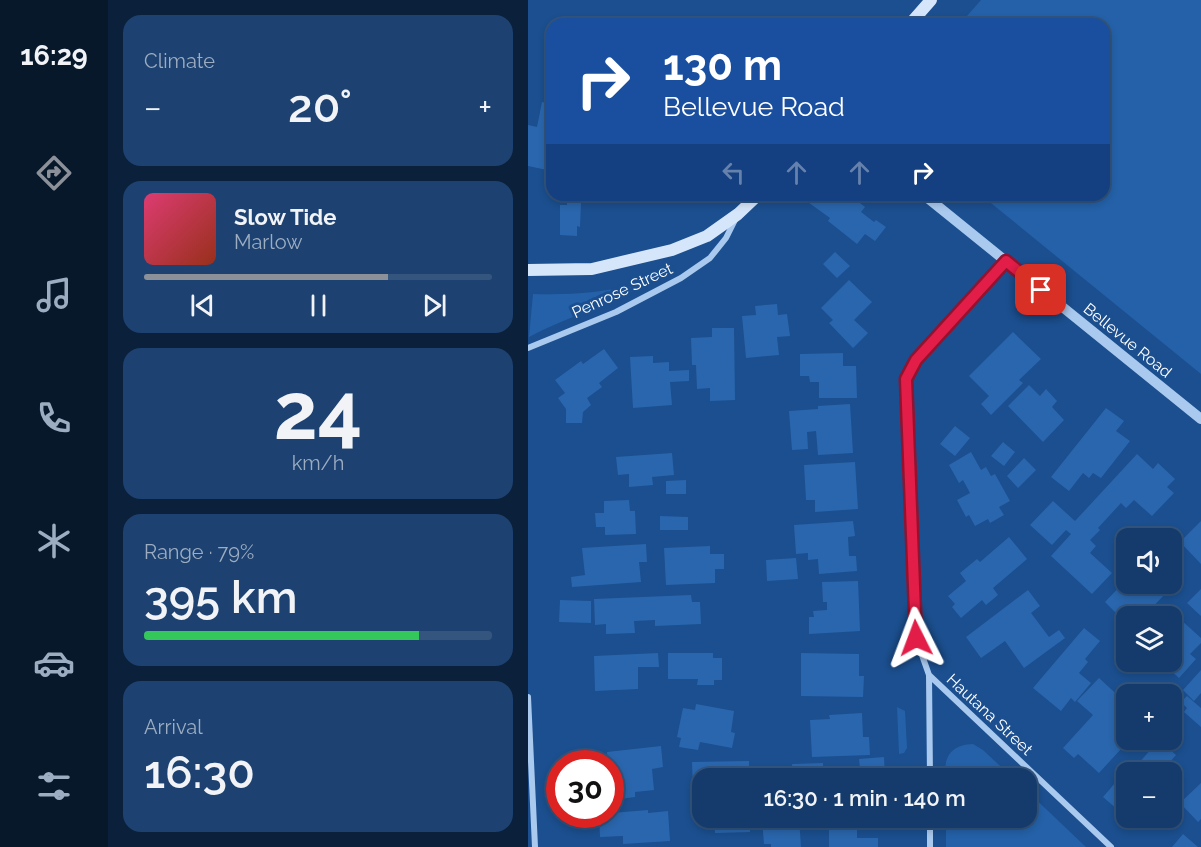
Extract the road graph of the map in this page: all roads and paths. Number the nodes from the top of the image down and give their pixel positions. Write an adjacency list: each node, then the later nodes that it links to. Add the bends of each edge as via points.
1 (931, 0): 2 (main road)
2 (915, 18)
3 (752, 201): 5 (main road)
4 (931, 201): 6 (street, Bellevue Road)
5 (738, 214): 7 (main road, via 707,236 672,250 592,269); 8 (street, Penrose Street, via 710,258 681,278 616,312)
6 (1006, 261): 9 (street, Bellevue Road); 10 (street, via 916,360 906,379 916,638)
7 (528, 270)
8 (528, 348)
9 (1201, 419)
10 (929, 675): 12 (street); 16 (street, Hautana Street)
11 (528, 697): 14 (street)
12 (930, 768)
13 (930, 828): 15 (street)
14 (535, 847)
15 (930, 847)
16 (1111, 847)

